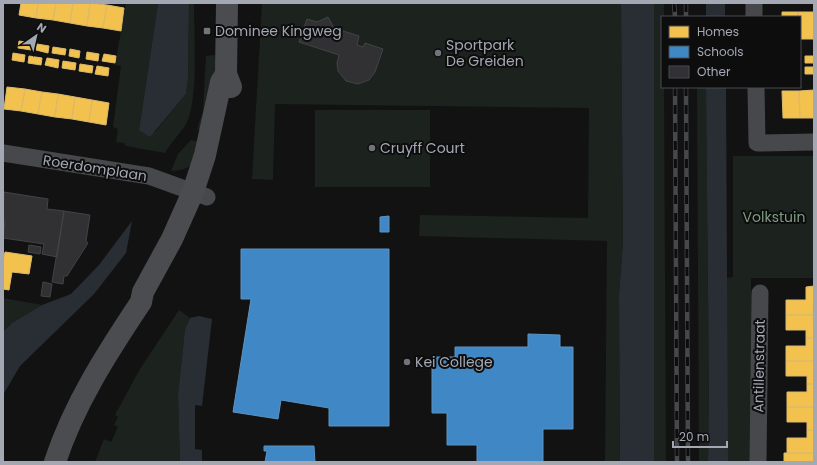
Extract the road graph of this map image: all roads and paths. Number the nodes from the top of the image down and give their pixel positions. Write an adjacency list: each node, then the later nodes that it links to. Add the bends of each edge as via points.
1 (227, 3): 7 (main road, via 226,74 221,82 205,155)
2 (754, 3): 3 (street)
3 (754, 16)
4 (756, 88): 5 (street, via 757,144)
5 (814, 142)
6 (3, 153): 7 (street, Roerdomplaan, via 149,176)
7 (200, 195): 9 (main road, via 193,231 173,269 150,298 141,302 87,388 70,421)
8 (760, 293): 10 (street, Antillenstraat)
9 (55, 462)
10 (758, 462)

